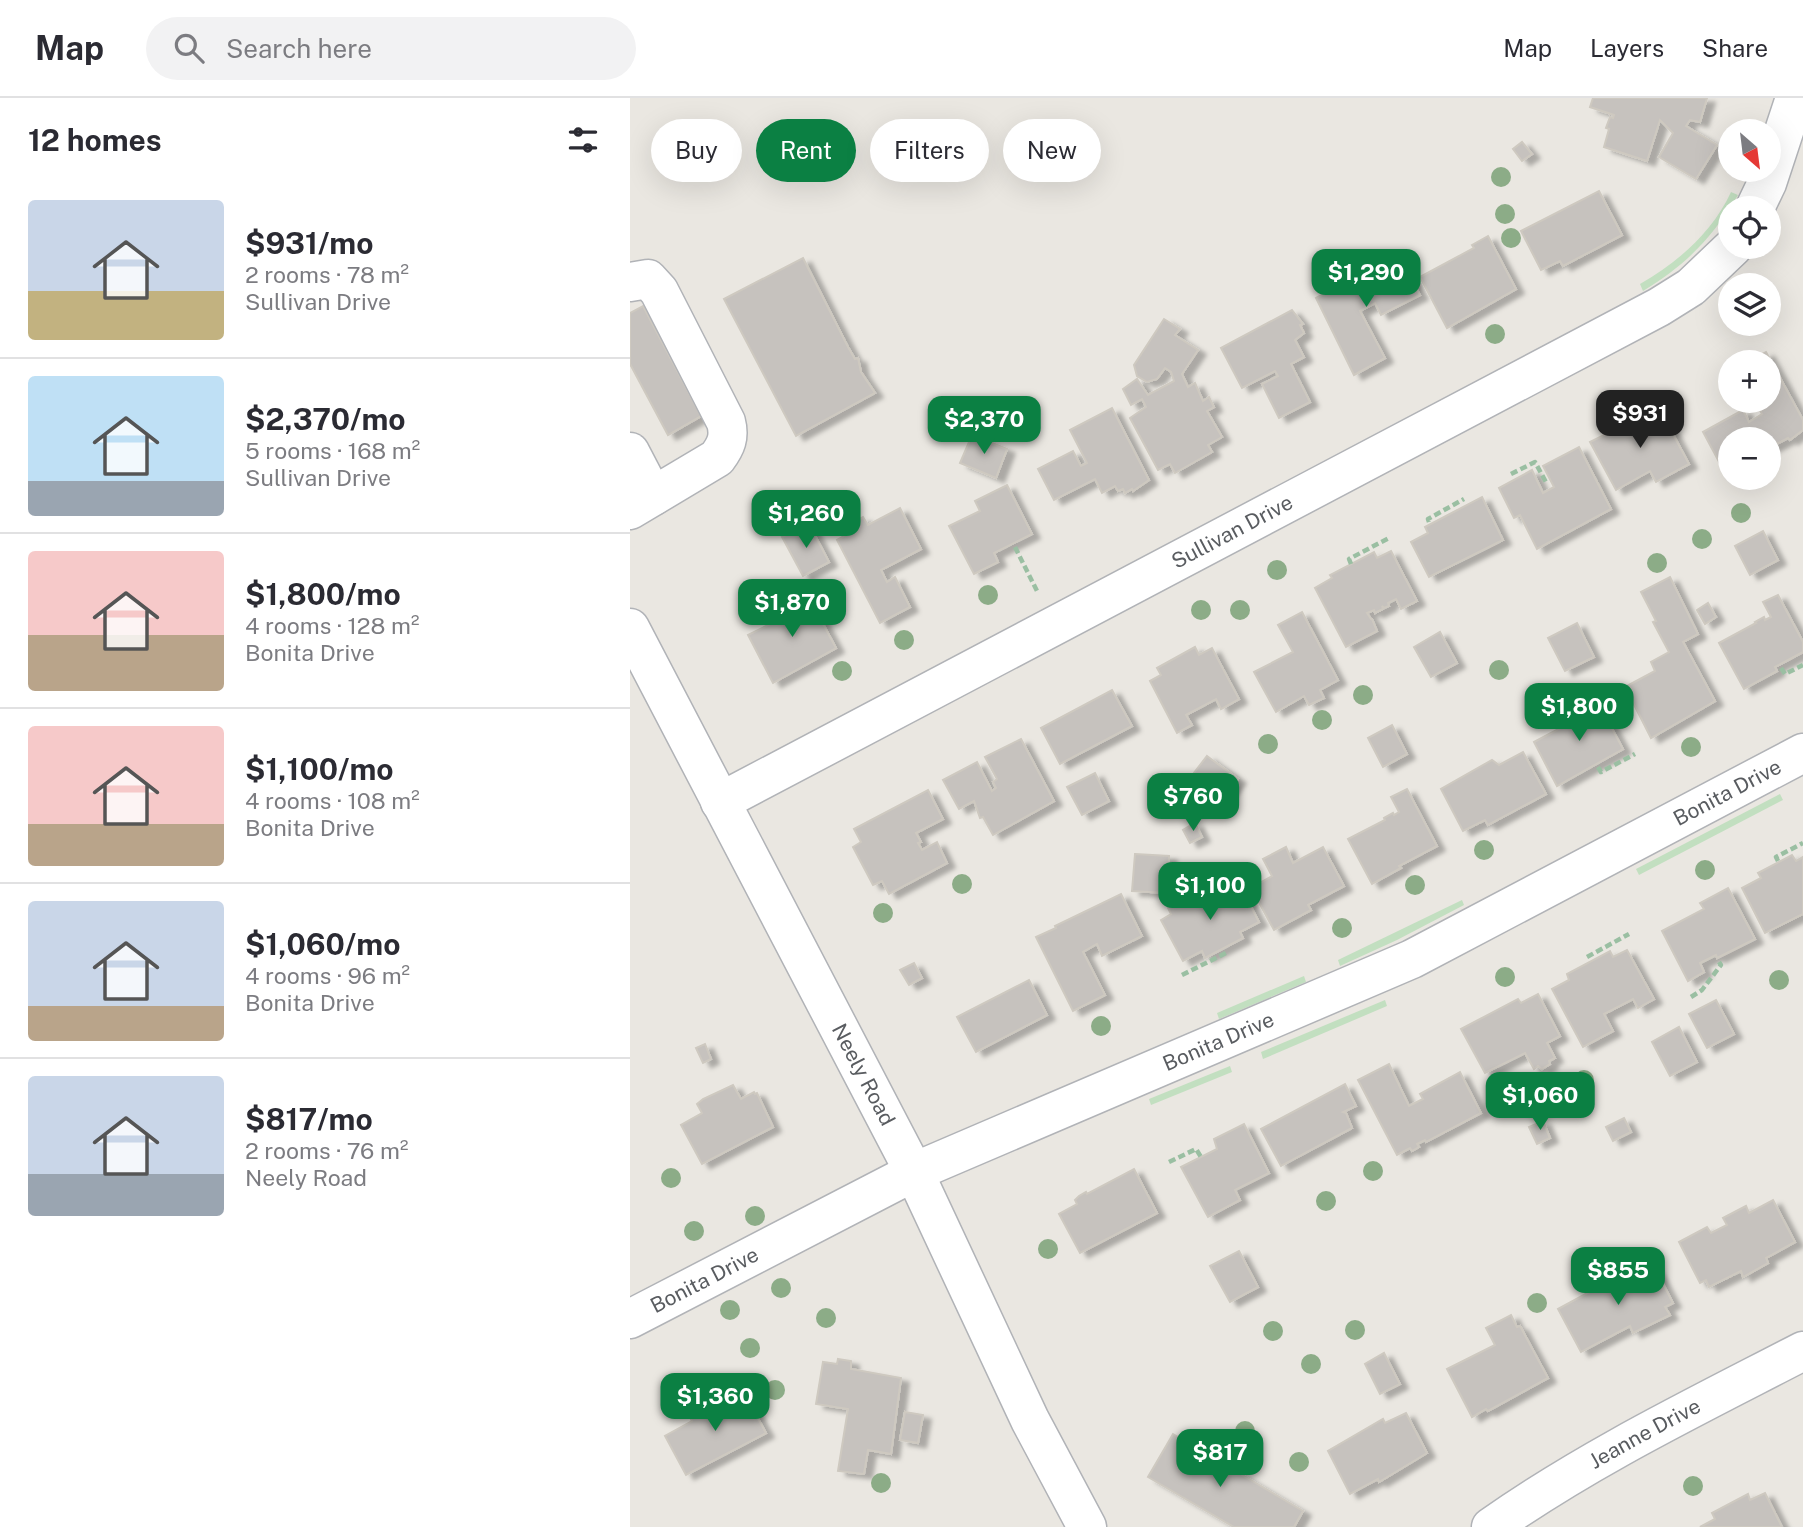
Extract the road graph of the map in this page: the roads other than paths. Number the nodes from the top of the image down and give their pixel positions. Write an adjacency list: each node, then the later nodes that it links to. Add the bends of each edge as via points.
1 (1795, 98): 2 (street)
2 (1761, 196)
3 (1720, 259): 9 (street, Sullivan Drive, via 1691,287 1659,307)
4 (630, 282): 6 (street, via 648,279 659,291 729,433 718,457)
5 (630, 452): 6 (street)
6 (642, 503)
7 (630, 628): 9 (street, Neely Road)
8 (1803, 753): 10 (street, Bonita Drive, via 1386,971)
9 (720, 802): 10 (street, Neely Road)
10 (914, 1172): 11 (street, Bonita Drive); 13 (street, Neely Road, via 1030,1420)
11 (630, 1320)
12 (1803, 1351): 14 (street, Jeanne Drive, via 1612,1451)
13 (1087, 1527)
14 (1492, 1527)

